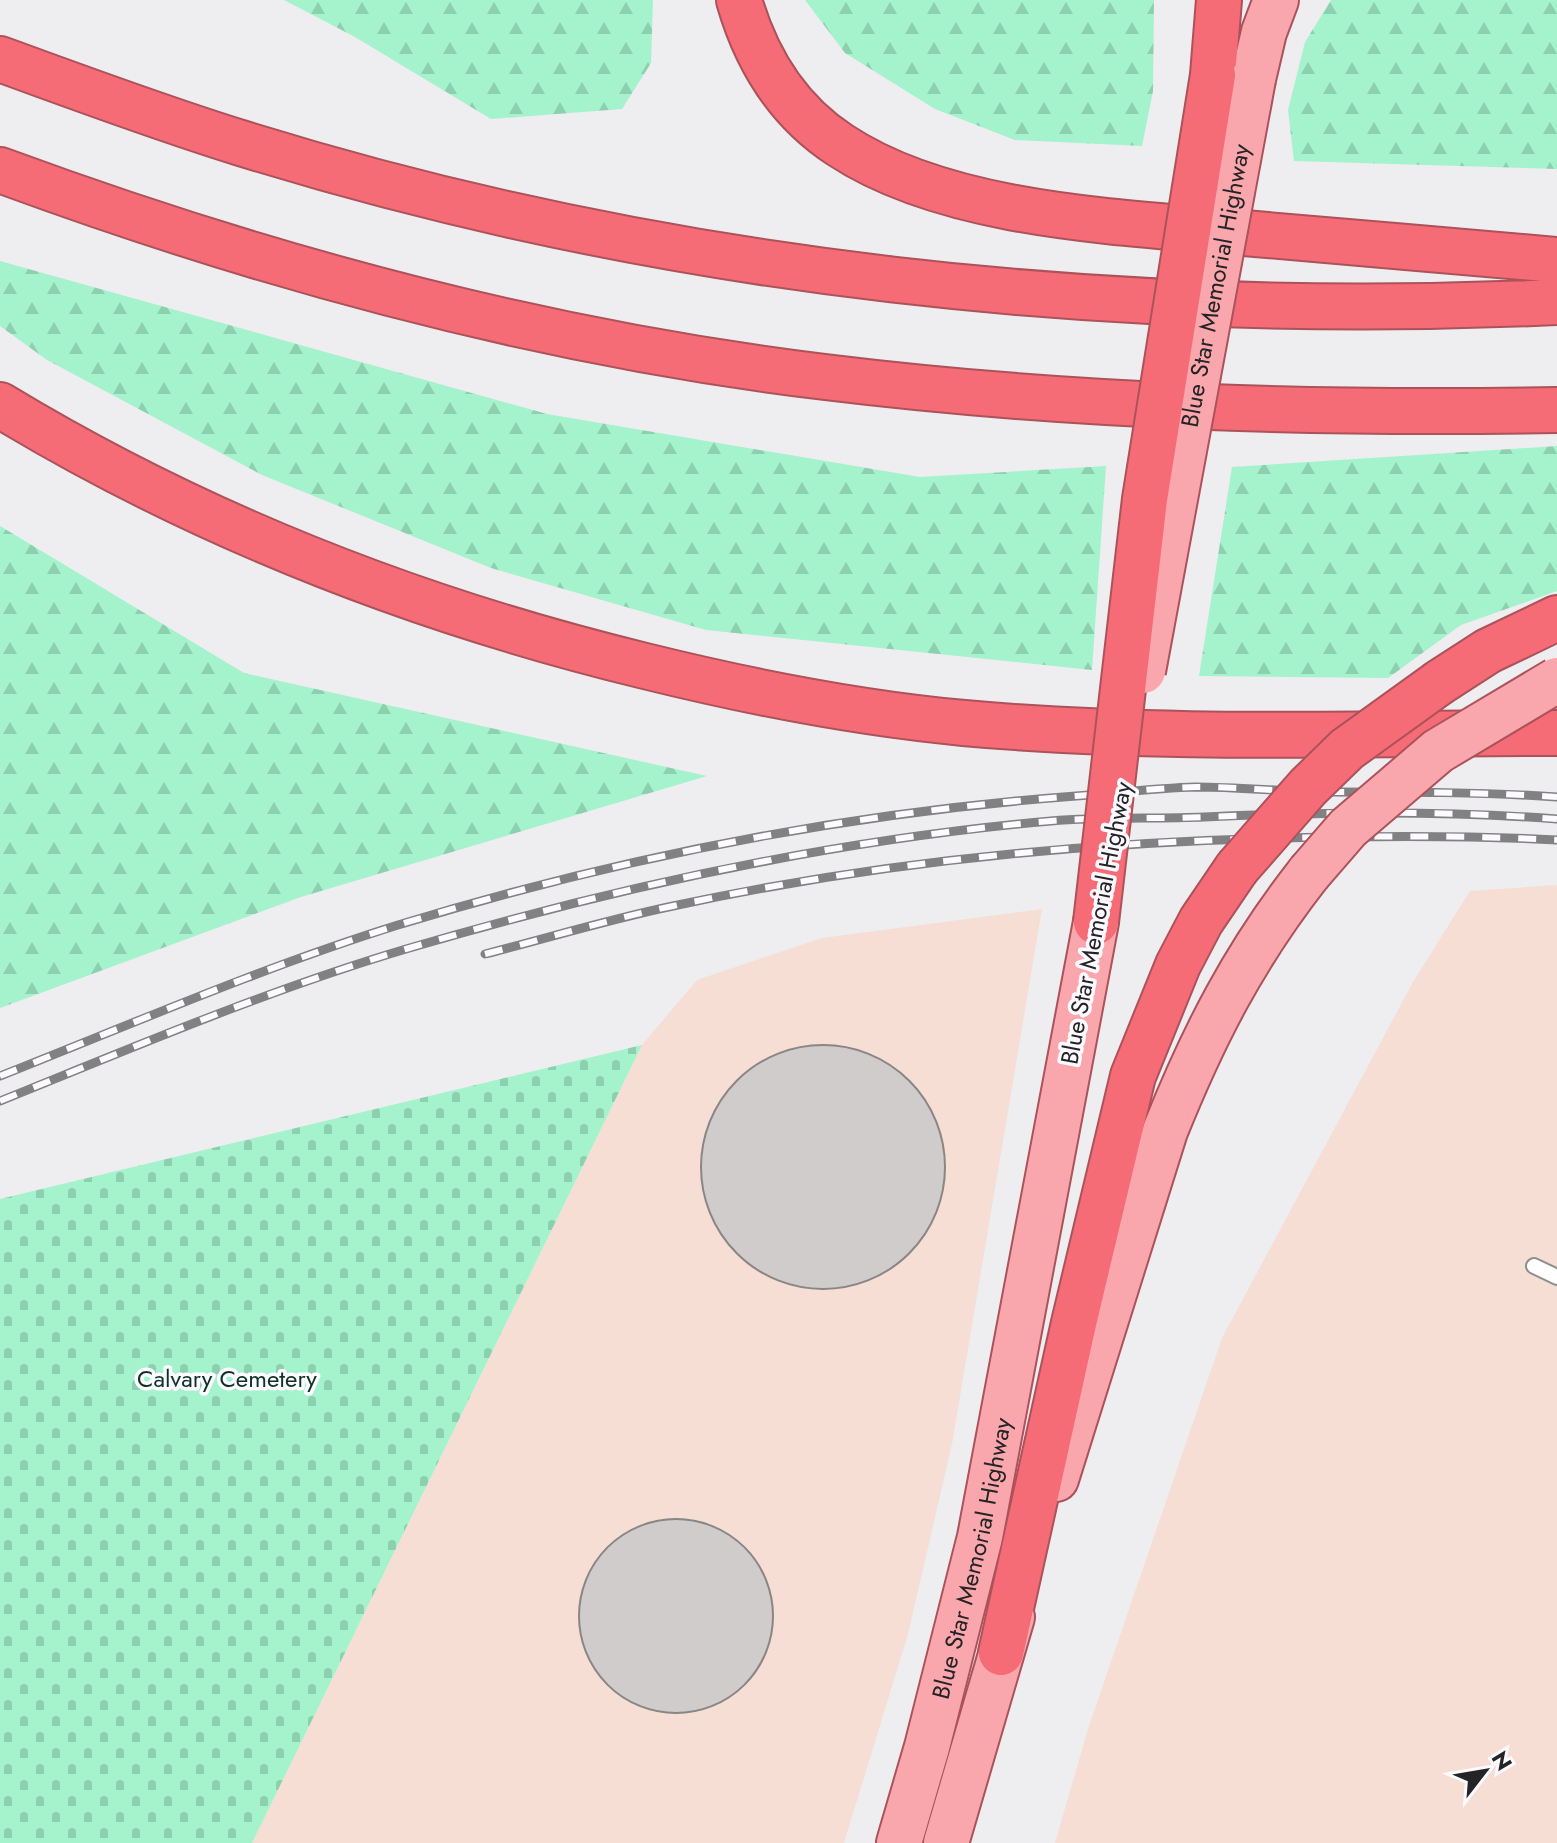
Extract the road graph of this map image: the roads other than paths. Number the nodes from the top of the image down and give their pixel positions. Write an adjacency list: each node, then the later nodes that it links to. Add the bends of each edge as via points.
1 (739, 0): 7 (highway, via 761,59 809,122 853,152 918,181 1077,216)
2 (1219, 0): 5 (highway)
3 (1276, 0): 5 (main road, via 1264,32)
4 (0, 59): 8 (highway, via 228,139 368,179 490,210 747,260 979,289 1124,299 1378,306)
5 (1233, 77): 14 (highway, bridge, via 1145,499)
6 (0, 170): 10 (highway, via 191,237 438,305 792,373 940,390 1207,409)
7 (1557, 260)
8 (1557, 302)
9 (0, 405): 13 (highway, via 127,477 345,574 558,644 726,686 963,723 1056,729)
10 (1557, 410)
11 (1557, 618): 17 (highway, bridge, via 1488,651 1347,749 1237,868 1201,921 1133,1076)
12 (1557, 680): 17 (main road, Blue Star Memorial Highway, bridge, via 1438,751 1348,828 1277,913 1213,1019 1170,1118)
13 (1557, 733)
14 (1096, 922): 18 (main road, Blue Star Memorial Highway, via 980,1537)
15 (1534, 1266): 16 (lane)
16 (1557, 1277)
17 (1001, 1653): 19 (main road, Blue Star Memorial Highway)
18 (899, 1843)
19 (946, 1843)

